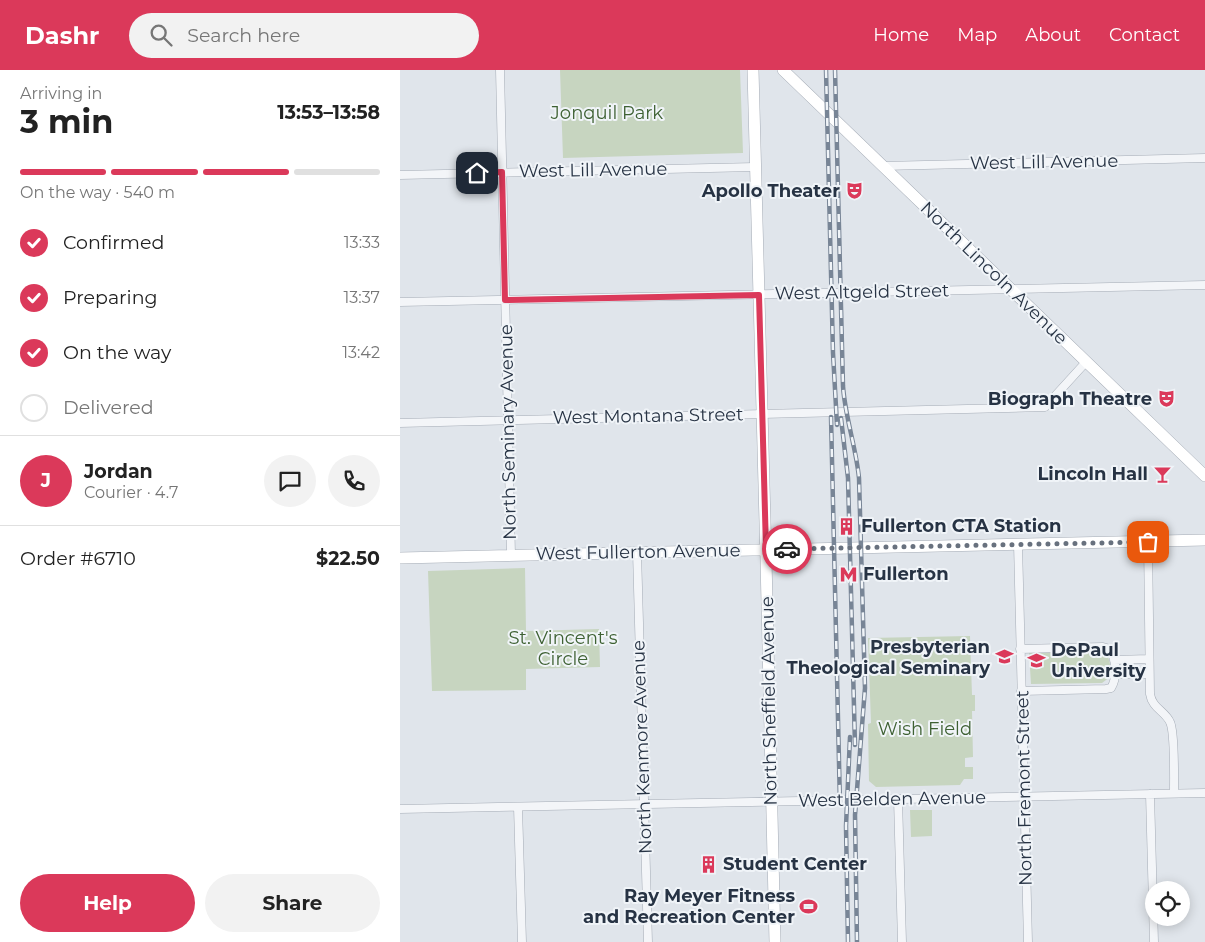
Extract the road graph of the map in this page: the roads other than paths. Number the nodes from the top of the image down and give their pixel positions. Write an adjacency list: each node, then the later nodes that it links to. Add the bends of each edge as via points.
1 (500, 70): 7 (street, North Seminary Avenue)
2 (752, 70): 5 (main road, North Sheffield Avenue)
3 (783, 70): 6 (main road, North Lincoln Avenue)
4 (1205, 158): 6 (street, West Lill Avenue)
5 (755, 166): 7 (street, West Lill Avenue); 11 (main road, North Sheffield Avenue)
6 (883, 166): 10 (main road, North Lincoln Avenue)
7 (502, 172): 8 (street, West Lill Avenue); 12 (street, North Seminary Avenue)
8 (400, 175)
9 (1205, 285): 10 (street, West Altgeld Street)
10 (1009, 289): 11 (street, West Altgeld Street); 14 (main road, North Lincoln Avenue)
11 (759, 295): 12 (street, West Altgeld Street); 15 (main road, North Sheffield Avenue)
12 (505, 300): 13 (street, West Altgeld Street); 16 (street, North Seminary Avenue)
13 (400, 302)
14 (1086, 362): 15 (street, West Montana Street, via 1045,407); 18 (main road, North Lincoln Avenue)
15 (762, 413): 16 (street, West Montana Street); 22 (main road, North Sheffield Avenue)
16 (508, 420): 17 (street, West Montana Street); 24 (street, North Seminary Avenue)
17 (400, 423)
18 (1205, 476)
19 (1205, 540): 20 (main road, West Fullerton Avenue)
20 (1148, 542): 21 (main road, West Fullerton Avenue); 27 (street)
21 (1018, 544): 22 (main road, West Fullerton Avenue); 26 (street, North Fremont Street)
22 (766, 549): 23 (main road, West Fullerton Avenue); 37 (main road, North Sheffield Avenue)
23 (637, 552): 24 (main road, West Fullerton Avenue); 38 (street, North Kenmore Avenue)
24 (512, 555): 25 (main road, West Fullerton Avenue)
25 (400, 558)
26 (1020, 649): 28 (street, via 1103,647 1110,649); 31 (street, North Fremont Street)
27 (1149, 659): 28 (street); 30 (street)
28 (1114, 660): 29 (street)
29 (1115, 674): 30 (street); 31 (street, via 1112,688)
30 (1150, 674): 32 (street, via 1152,702 1166,716 1172,728)
31 (1021, 691): 35 (street, North Fremont Street)
32 (1174, 793): 33 (street, West Belden Avenue); 34 (street, West Belden Avenue)
33 (1205, 793)
34 (1150, 794): 35 (street, West Belden Avenue); 46 (street)
35 (1024, 796): 36 (street, West Belden Avenue); 45 (street, North Fremont Street)
36 (898, 799): 37 (street, West Belden Avenue); 44 (street)
37 (771, 802): 38 (street, West Belden Avenue); 43 (main road, North Sheffield Avenue)
38 (644, 804): 39 (street, West Belden Avenue); 42 (street, North Kenmore Avenue)
39 (518, 807): 40 (street, West Belden Avenue); 41 (street)
40 (400, 809)
41 (522, 942)
42 (648, 942)
43 (775, 942)
44 (902, 942)
45 (1028, 942)
46 (1154, 942)

